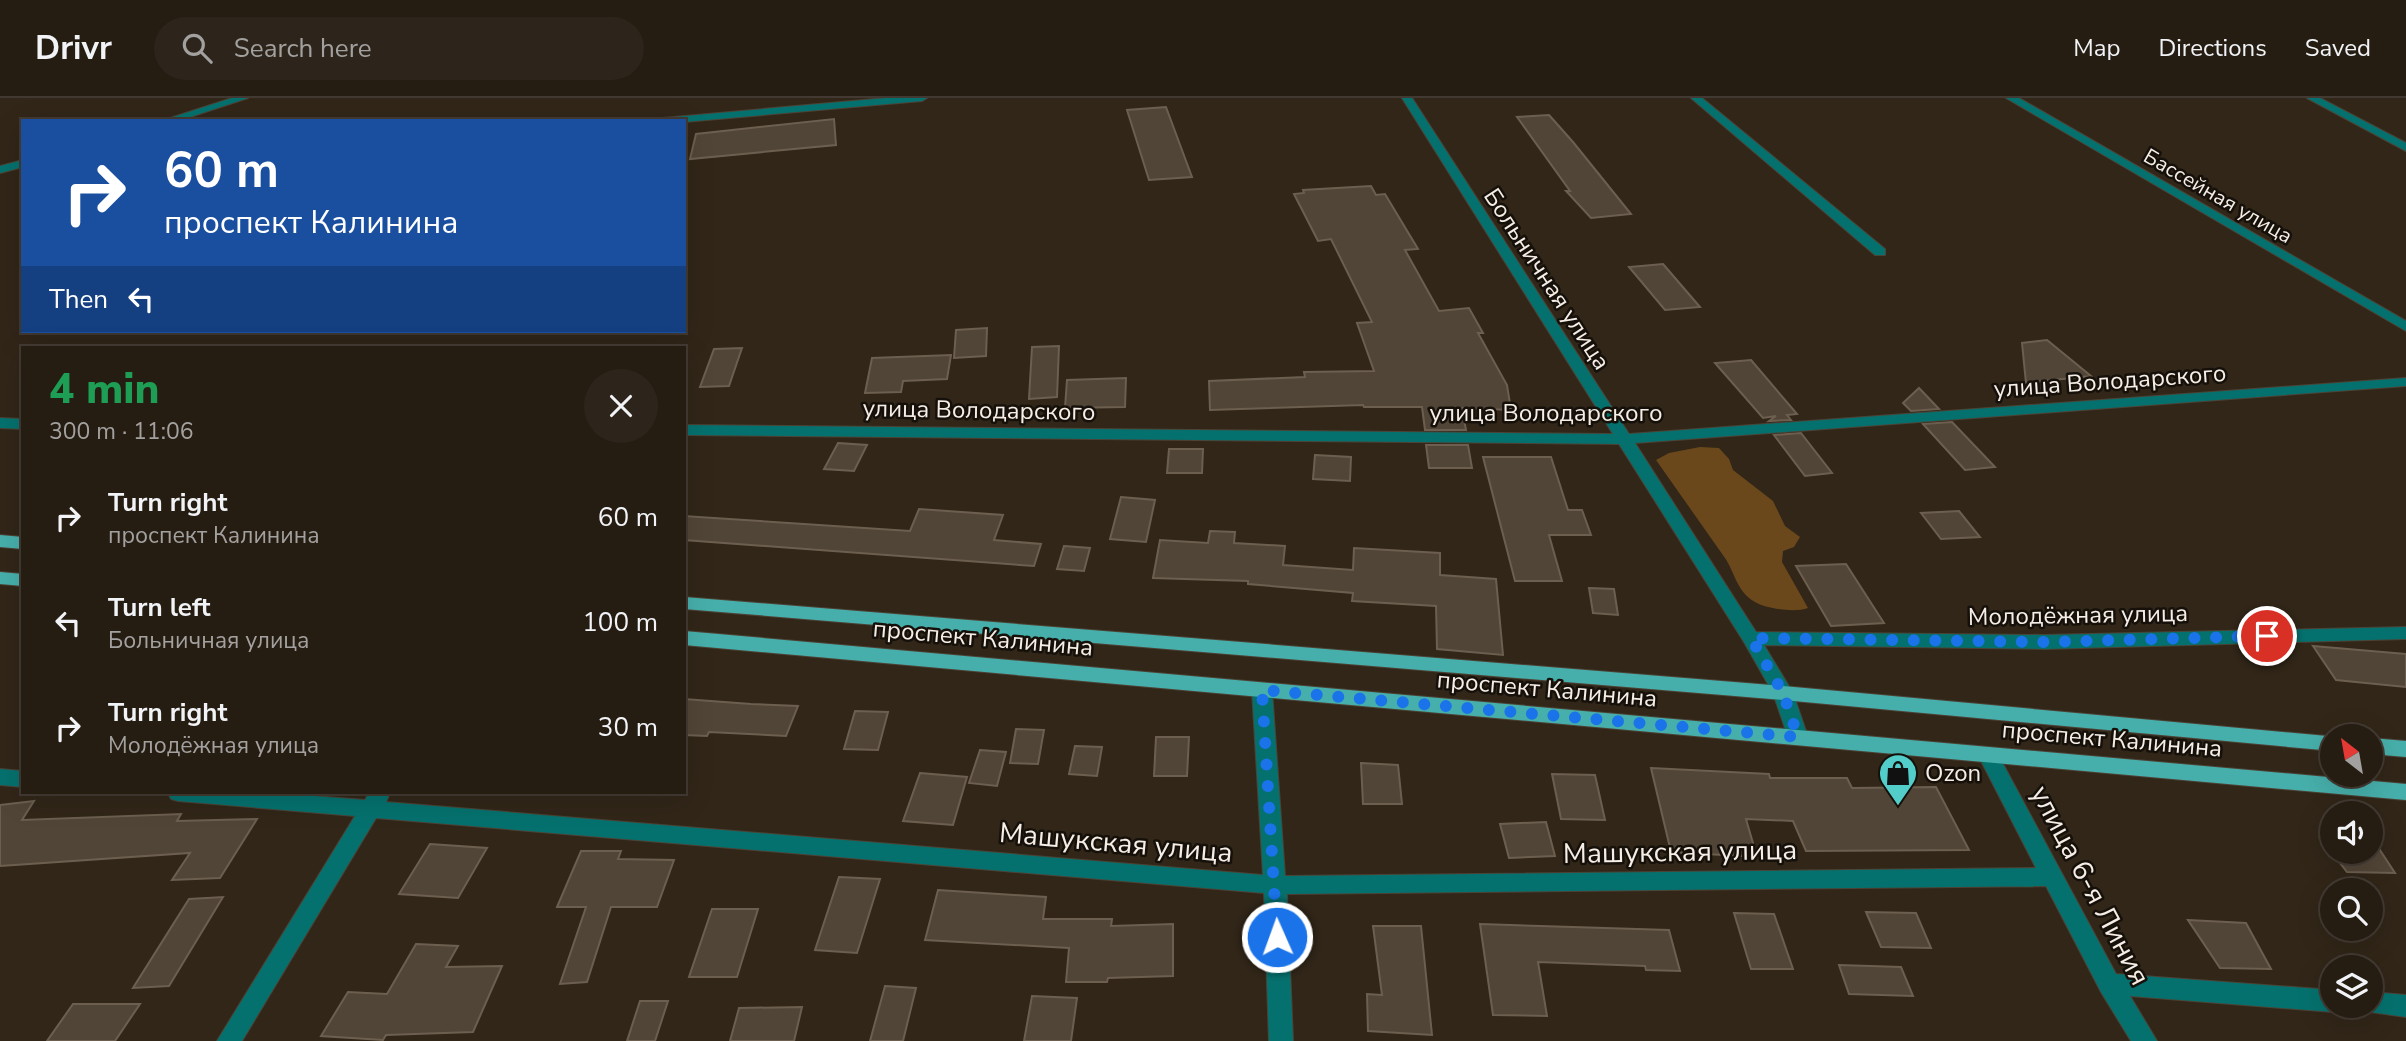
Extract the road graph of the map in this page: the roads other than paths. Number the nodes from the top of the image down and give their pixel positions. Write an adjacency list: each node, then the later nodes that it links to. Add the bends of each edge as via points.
1 (243, 98): 7 (street)
2 (922, 98): 8 (street)
3 (1407, 98): 20 (street, Больничная улица)
4 (1696, 98): 14 (street)
5 (2011, 98): 15 (street, Бассейная улица)
6 (2312, 98): 9 (street)
7 (173, 119)
8 (686, 119)
9 (2406, 148)
10 (21, 164): 11 (street)
11 (0, 170)
12 (21, 177): 13 (street)
13 (0, 179)
14 (1880, 252)
15 (2406, 327)
16 (2406, 382): 20 (street, улица Володарского)
17 (0, 424): 18 (street)
18 (21, 424)
19 (686, 430): 20 (street, улица Володарского)
20 (1622, 439): 28 (street, Больничная улица)
21 (0, 541): 22 (main road)
22 (21, 543)
23 (0, 578): 24 (main road)
24 (21, 580)
25 (686, 603): 30 (main road, проспект Калинина)
26 (2406, 633): 28 (street, Молодёжная улица, via 2045,642)
27 (686, 638): 29 (main road, проспект Калинина)
28 (1751, 638): 30 (street, Больничная улица)
29 (1262, 690): 31 (main road, проспект Калинина); 42 (street)
30 (1783, 693): 31 (street, Больничная улица); 32 (main road, проспект Калинина)
31 (1798, 737): 35 (main road, проспект Калинина)
32 (2320, 742)
33 (2384, 747): 34 (main road)
34 (2406, 749)
35 (1988, 755): 38 (main road, проспект Калинина); 41 (street, улица 6-я Линия)
36 (0, 777): 37 (street)
37 (21, 779)
38 (2406, 792)
39 (202, 794): 40 (street, Машукская улица)
40 (375, 801): 42 (street, Машукская улица); 47 (street)
41 (2053, 877): 42 (street, Машукская улица); 43 (street, улица 6-я Линия)
42 (1275, 885): 48 (street)
43 (2109, 984): 44 (street); 49 (street, улица 6-я Линия)
44 (2320, 999)
45 (2383, 1004): 46 (street)
46 (2406, 1006)
47 (229, 1041)
48 (1281, 1041)
49 (2145, 1041)

